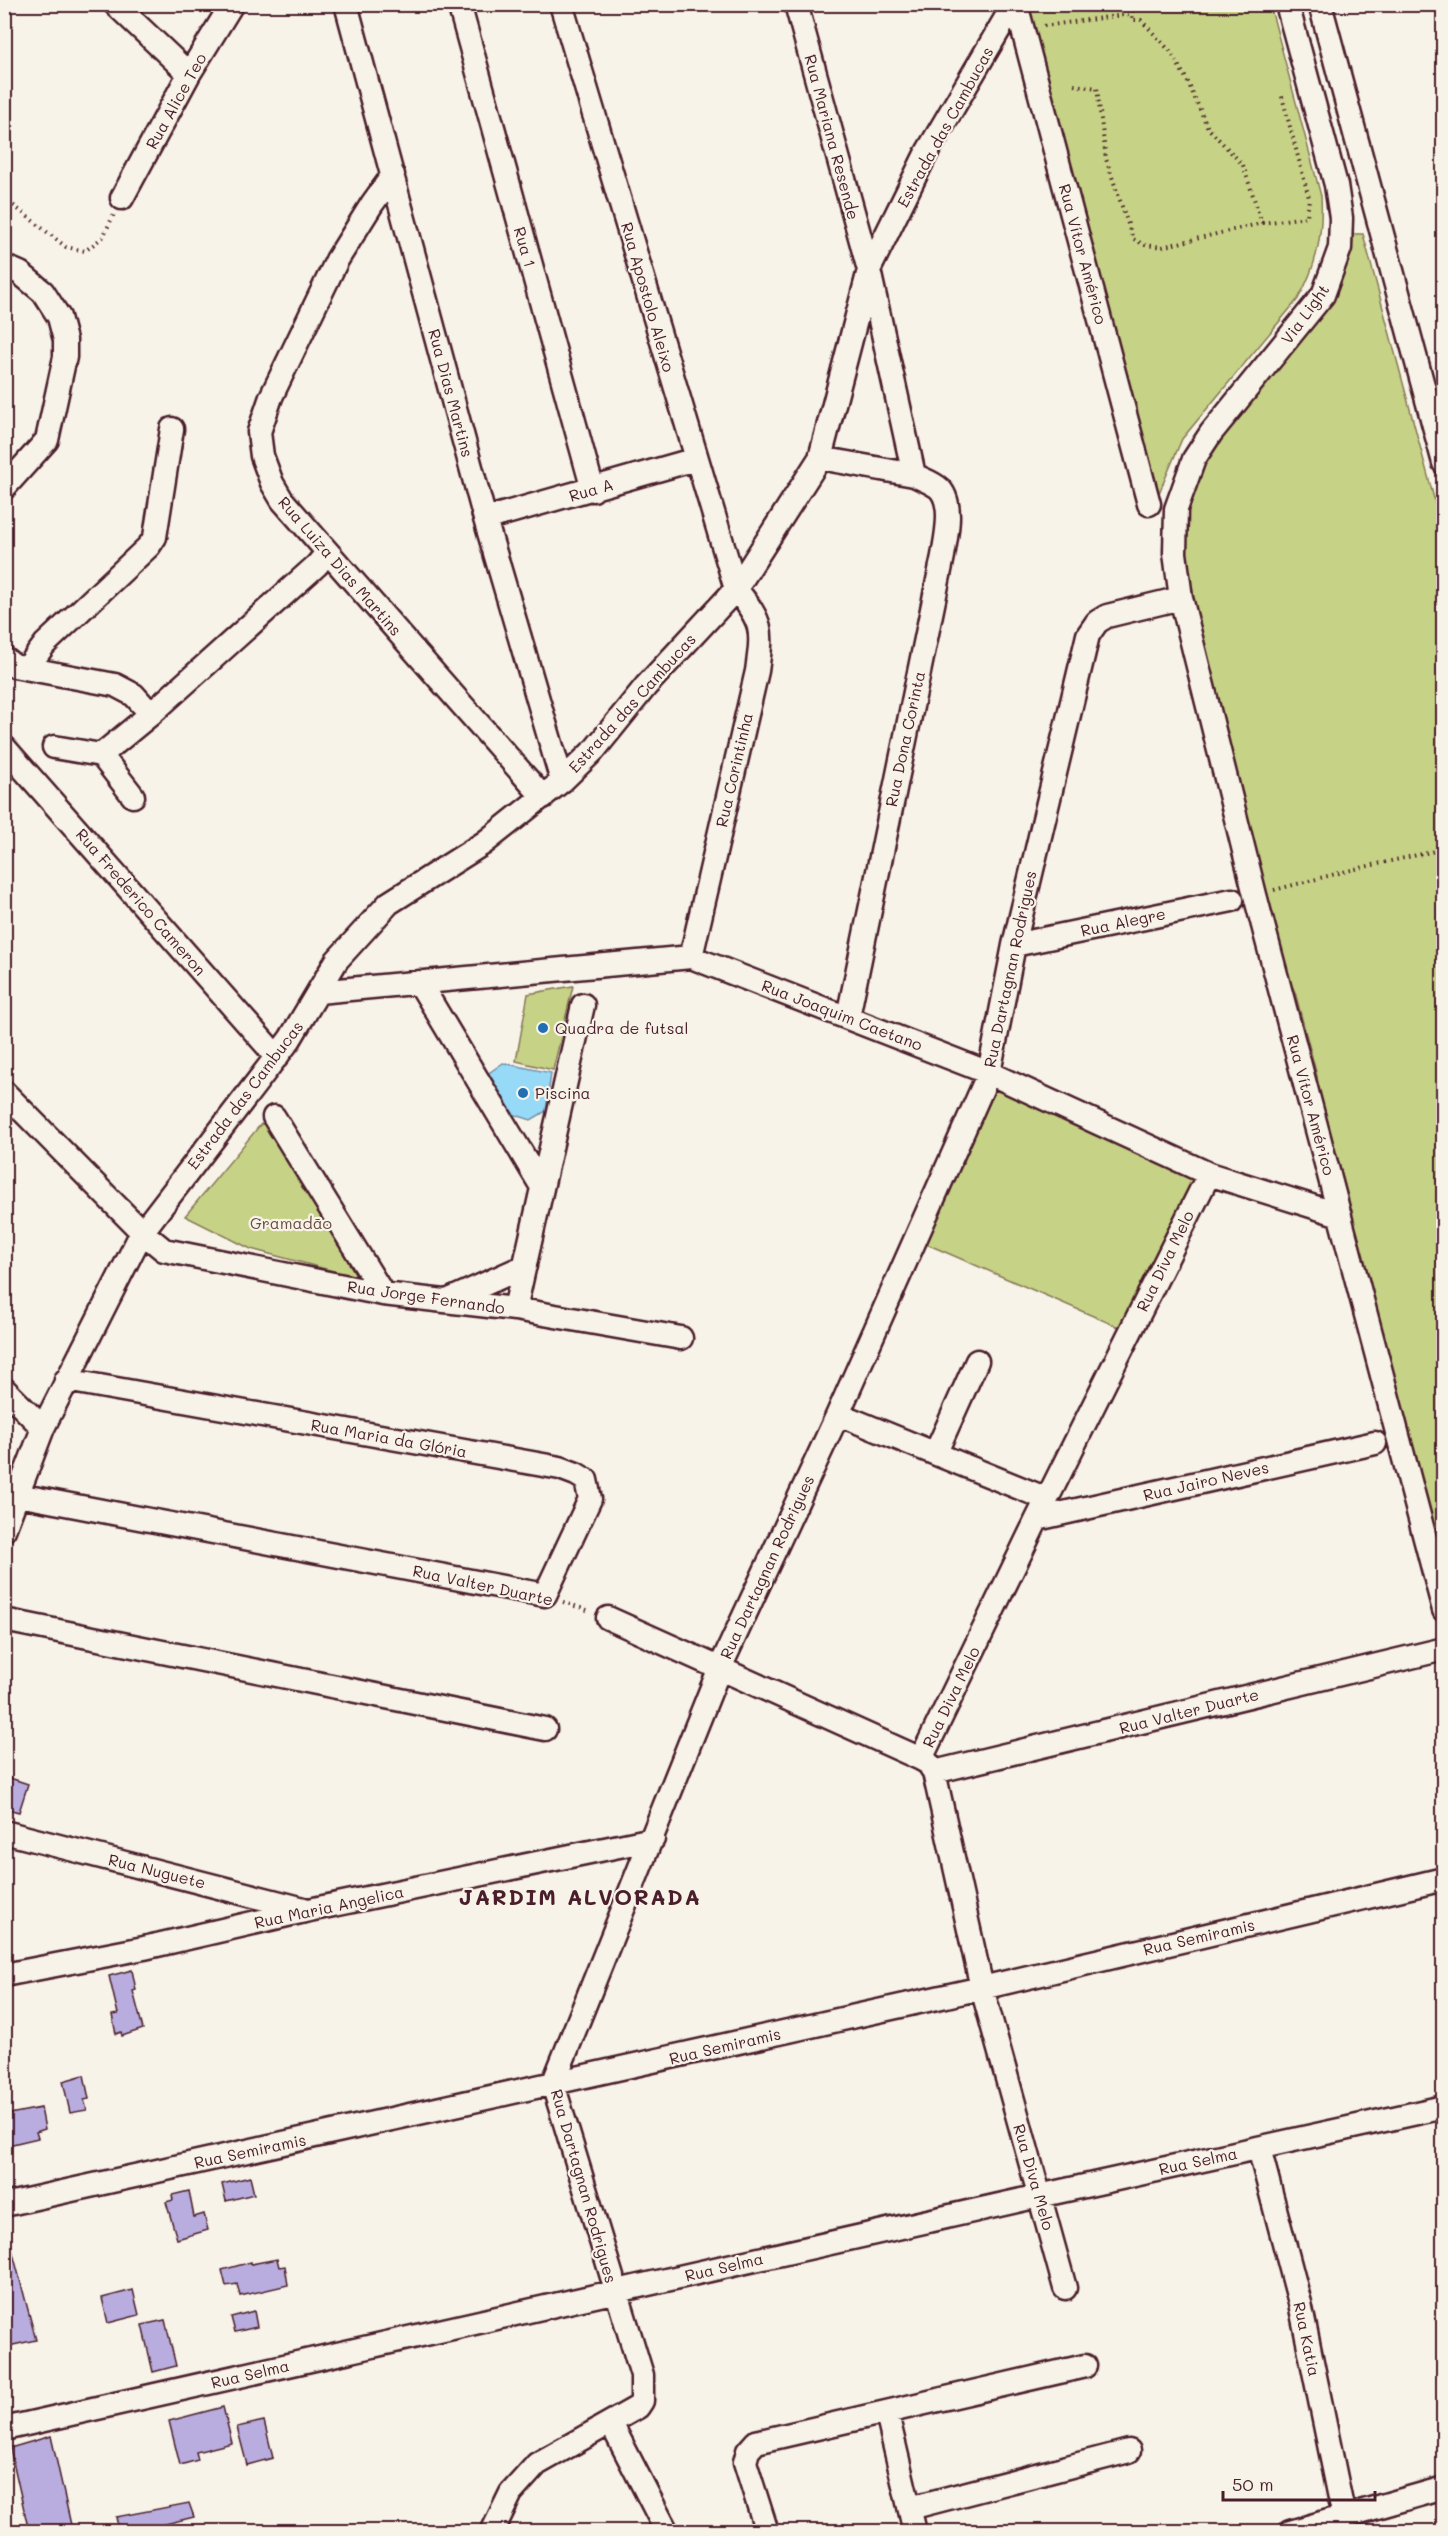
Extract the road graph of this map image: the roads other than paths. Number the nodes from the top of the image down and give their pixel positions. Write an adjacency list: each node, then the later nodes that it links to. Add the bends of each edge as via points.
1 (115, 4): 10 (street)
2 (232, 4): 10 (street, Rua Alice Teo)
3 (346, 4): 11 (street, Rua Dias Martins)
4 (459, 4): 21 (street, Rua 1)
5 (561, 4): 17 (street, Rua Apostolo Aleixo)
6 (796, 4): 14 (street, Rua Mariana Resende)
7 (1015, 4): 14 (street, Estrada das Cambucas, via 926,154); 22 (street, Rua Vítor Américo)
8 (1287, 4): 26 (street, Via Light, via 1336,185 1340,248 1331,278 1313,309 1217,425 1194,459 1176,509 1175,553)
9 (1320, 4): 18 (street)
10 (189, 74): 12 (street, Rua Alice Teo)
11 (393, 175): 23 (street, Rua Dias Martins); 24 (street, Rua Luiza Dias Martins, via 338,260 271,397 259,432 262,456 272,483)
12 (122, 198)
13 (4, 267): 20 (street, via 20,273 43,292 58,317 65,357 47,440)
14 (869, 270): 16 (street, Estrada das Cambucas); 19 (street)
15 (172, 429): 28 (street, via 155,537 45,644)
16 (820, 458): 19 (street, Rua Dona Corinta); 25 (street, Estrada das Cambucas)
17 (696, 459): 21 (street, Rua A); 25 (street, Rua Apostolo Aleixo)
18 (1443, 463)
19 (914, 475): 42 (street, Rua Dona Corinta, via 939,487 944,495 947,529)
20 (4, 488)
21 (593, 490): 23 (street, Rua A)
22 (1149, 504)
23 (485, 519): 33 (street, Rua Dias Martins)
24 (327, 553): 29 (street); 35 (street, Rua Luiza Dias Martins)
25 (736, 589): 33 (street, Estrada das Cambucas); 38 (street, Rua Corintinha, via 754,611 762,639)
26 (1181, 598): 37 (street, Rua Dartagnan Rodrigues, via 1107,616 1088,635); 49 (street, Rua Vítor Américo)
27 (4, 658): 28 (street)
28 (27, 668): 29 (street, via 115,685 134,695)
29 (151, 714): 32 (street)
30 (4, 747): 43 (street, Rua Frederico Cameron)
31 (54, 747): 32 (street)
32 (101, 755): 34 (street)
33 (562, 781): 35 (street, Estrada das Cambucas)
34 (133, 796)
35 (543, 796): 40 (street, Estrada das Cambucas, via 484,843 389,903 337,960)
36 (1232, 900): 37 (street, Rua Alegre)
37 (1014, 945): 44 (street, Rua Dartagnan Rodrigues)
38 (692, 957): 39 (street, Rua Joaquim Caetano); 42 (street, Rua Joaquim Caetano)
39 (419, 982): 40 (street, Rua Joaquim Caetano); 48 (street)
40 (318, 992): 43 (street, Estrada das Cambucas)
41 (583, 1005): 48 (street)
42 (848, 1017): 44 (street, Rua Joaquim Caetano)
43 (277, 1057): 50 (street, Estrada das Cambucas)
44 (989, 1073): 47 (street, Rua Joaquim Caetano); 59 (street, Rua Dartagnan Rodrigues)
45 (4, 1092): 50 (street, Rua Jorge Fernando)
46 (274, 1117): 52 (street)
47 (1209, 1174): 49 (street, Rua Joaquim Caetano); 64 (street, Rua Diva Melo)
48 (542, 1187): 51 (street)
49 (1340, 1215): 68 (street, Rua Vítor Américo)
50 (142, 1232): 52 (street, Rua Jorge Fernando, via 164,1250); 57 (street, Estrada das Cambucas)
51 (525, 1266): 53 (street); 54 (street)
52 (383, 1294): 53 (street, Rua Jorge Fernando)
53 (447, 1301): 54 (street, Rua Jorge Fernando)
54 (515, 1309): 55 (street, Rua Jorge Fernando)
55 (681, 1338)
56 (977, 1361): 62 (street)
57 (66, 1380): 60 (street, Estrada das Cambucas); 67 (street, Rua Maria da Glória, via 576,1474 586,1480 590,1499)
58 (4, 1389): 60 (street)
59 (838, 1414): 62 (street); 72 (street, Rua Dartagnan Rodrigues)
60 (43, 1428): 63 (street, Estrada das Cambucas)
61 (1376, 1443): 65 (street, Rua Jairo Neves)
62 (936, 1452): 64 (street)
63 (18, 1495): 66 (street, Estrada das Cambucas); 67 (street, Rua Valter Duarte)
64 (1047, 1499): 65 (street, Rua Diva Melo)
65 (1037, 1520): 74 (street, Rua Diva Melo)
66 (4, 1530)
67 (545, 1595)
68 (1443, 1610)
69 (608, 1618): 72 (street)
70 (4, 1620): 73 (street)
71 (1443, 1649): 74 (street, Rua Valter Duarte)
72 (719, 1670): 74 (street); 76 (street, Rua Dartagnan Rodrigues)
73 (545, 1729)
74 (928, 1766): 80 (street, Rua Diva Melo)
75 (4, 1832): 78 (street, Rua Nuguete)
76 (653, 1839): 78 (street, Rua Maria Angelica); 81 (street, Rua Dartagnan Rodrigues)
77 (1443, 1880): 80 (street, Rua Semiramis)
78 (309, 1910): 79 (street, Rua Maria Angelica)
79 (4, 1975)
80 (982, 1988): 81 (street, Rua Semiramis); 84 (street, Rua Diva Melo)
81 (553, 2085): 85 (street, Rua Semiramis); 87 (street, Rua Dartagnan Rodrigues)
82 (1443, 2107): 83 (street, Rua Selma)
83 (1259, 2148): 84 (street, Rua Selma); 95 (street, Rua Katia, via 1300,2303)
84 (1039, 2196): 86 (street, Rua Diva Melo); 87 (street, Rua Selma)
85 (4, 2205)
86 (1065, 2288)
87 (615, 2292): 90 (street, Rua Dartagnan Rodrigues, via 644,2390 638,2407); 91 (street, Rua Selma)
88 (1085, 2366): 89 (street)
89 (887, 2414): 94 (street); 98 (street, via 756,2442 745,2462)
90 (611, 2423): 96 (street, Rua Dartagnan Rodrigues, via 537,2464 511,2493); 97 (street)
91 (4, 2430)
92 (1129, 2451): 94 (street)
93 (1443, 2488): 95 (street)
94 (910, 2508): 99 (street)
95 (1345, 2524): 100 (street)
96 (492, 2532)
97 (667, 2532)
98 (767, 2532)
99 (915, 2532)
100 (1290, 2532)

